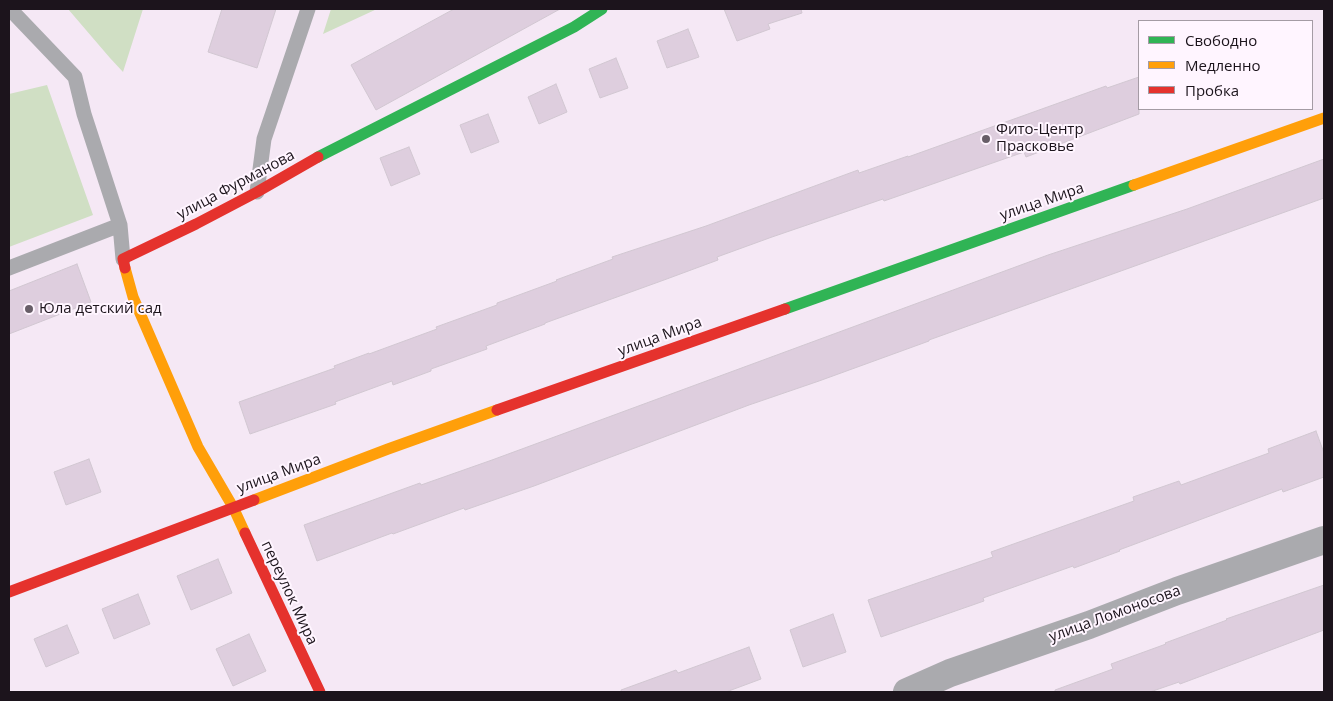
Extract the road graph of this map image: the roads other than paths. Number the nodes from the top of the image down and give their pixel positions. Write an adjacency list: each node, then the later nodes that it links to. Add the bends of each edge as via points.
1 (10, 9): 6 (lane, via 75,77)
2 (308, 9): 5 (lane, via 264,139)
3 (602, 9): 5 (main road, улица Фурманова)
4 (1324, 118): 9 (main road, улица Мира, via 406,442)
5 (257, 192): 7 (main road, улица Фурманова)
6 (120, 225): 7 (lane); 8 (lane)
7 (123, 259): 9 (main road, via 133,297 198,447)
8 (9, 268)
9 (233, 507): 11 (main road, улица Мира); 12 (main road, переулок Мира)
10 (1324, 540): 13 (street, улица Ломоносова, via 950,673)
11 (9, 592)
12 (320, 692)
13 (907, 692)

